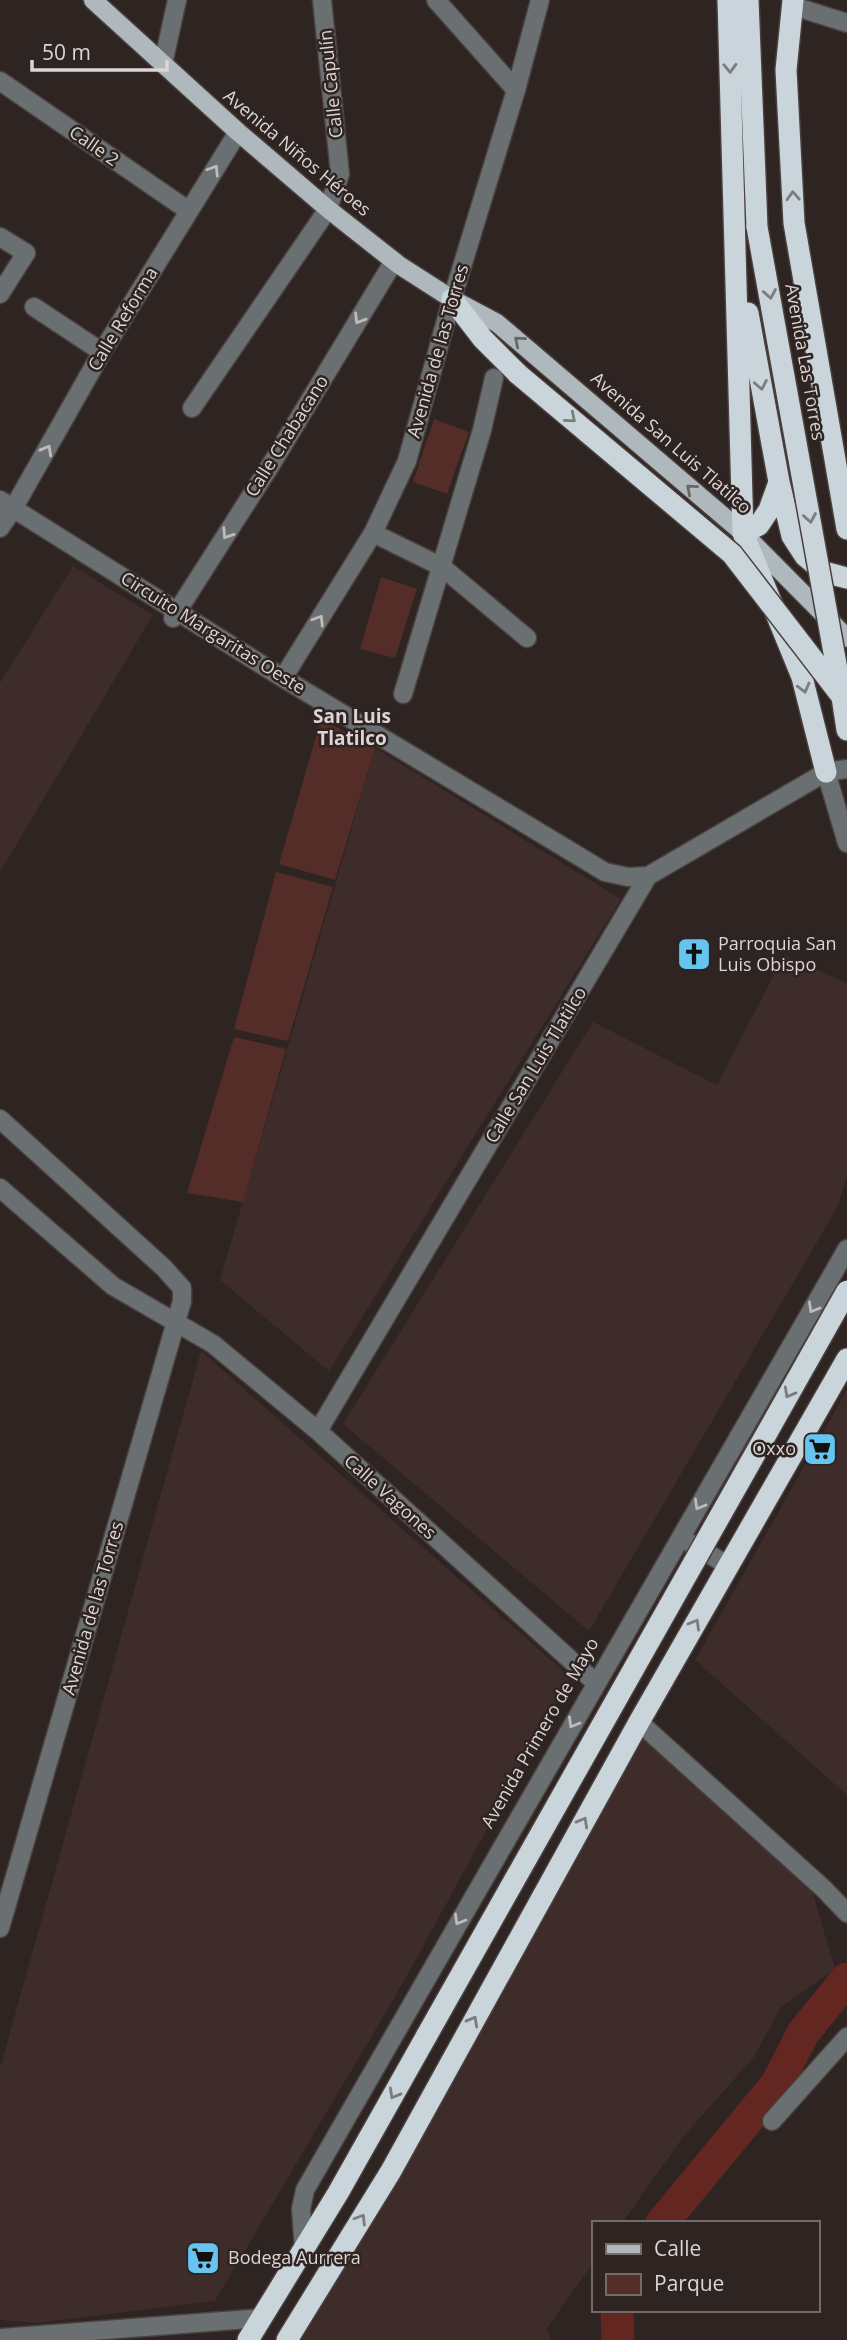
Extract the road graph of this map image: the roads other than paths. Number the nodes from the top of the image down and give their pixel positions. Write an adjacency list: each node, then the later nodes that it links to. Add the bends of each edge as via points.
1 (93, 0): 10 (main road, Avenida Niños Héroes)
2 (177, 0): 10 (street)
3 (322, 0): 14 (street, Calle Capulín, via 340,174)
4 (436, 0): 12 (street)
5 (540, 0): 12 (street, Avenida de las Torres)
6 (728, 0): 17 (highway, one-way to 17)
7 (748, 0): 38 (highway, Avenida Las Torres, one-way to 38, bridge, via 757,227)
8 (793, 3): 9 (street); 28 (highway, Avenida Las Torres, one-way to 8, via 794,223 786,70)
9 (847, 23)
10 (163, 64): 13 (main road, Avenida Niños Héroes)
11 (0, 81): 15 (street, Calle 2)
12 (516, 90): 20 (street, Avenida de las Torres)
13 (238, 132): 14 (main road, Avenida Niños Héroes); 15 (street, Calle Reforma, one-way to 13)
14 (328, 209): 18 (main road, Avenida Niños Héroes); 24 (street, Calle Capulín)
15 (189, 211): 22 (street, Calle Reforma)
16 (0, 237): 19 (street, via 26,253)
17 (735, 246): 25 (highway, one-way to 25); 30 (highway)
18 (394, 261): 20 (main road, Avenida Niños Héroes); 33 (street, Calle Chabacano, one-way to 33)
19 (0, 294)
20 (452, 299): 29 (street, Avenida de las Torres, via 407,461); 30 (main road, Avenida San Luis Tlatilco, one-way to 20, via 497,323); 38 (highway, one-way to 38, bridge, via 518,374 732,554)
21 (34, 307): 22 (street)
22 (102, 352): 26 (street, Calle Reforma, one-way to 22)
23 (494, 379): 31 (street)
24 (192, 408)
25 (779, 482): 30 (highway, via 759,525); 32 (highway, via 792,536 805,556 824,572)
26 (7, 505): 27 (street, Calle Reforma); 33 (street, Circuito Margaritas Oeste)
27 (0, 528)
28 (847, 529)
29 (373, 533): 31 (street); 36 (street, Avenida de las Torres, one-way to 29)
30 (743, 533): 35 (main road, Avenida San Luis Tlatilco); 40 (highway, one-way to 40)
31 (442, 568): 34 (street); 37 (street)
32 (847, 578)
33 (175, 615): 36 (street, Circuito Margaritas Oeste)
34 (527, 638)
35 (847, 638)
36 (284, 678): 42 (street, Circuito Margaritas Oeste, via 605,872)
37 (403, 694)
38 (842, 697): 39 (highway, Avenida Las Torres)
39 (847, 730)
40 (837, 771): 41 (street); 42 (street, Calle San Luis Tlatilco)
41 (847, 843)
42 (648, 876): 49 (street, Calle San Luis Tlatilco)
43 (0, 1119): 47 (street, Avenida de las Torres, via 182,1288)
44 (0, 1188): 47 (street, Calle Vagones, via 113,1286)
45 (847, 1249): 50 (street, Avenida Primero de Mayo, one-way to 50)
46 (847, 1291): 58 (highway, one-way to 58, bridge)
47 (176, 1322): 49 (street, Calle Vagones, via 213,1344); 55 (street, Avenida de las Torres)
48 (847, 1359): 51 (highway)
49 (318, 1431): 52 (street, Calle Vagones)
50 (680, 1537): 51 (street); 52 (street, Avenida Primero de Mayo)
51 (729, 1566): 53 (highway, one-way to 51)
52 (596, 1683): 58 (street, Avenida Primero de Mayo, one-way to 58, via 305,2190 301,2209)
53 (639, 1723): 54 (street); 62 (highway, one-way to 53, via 391,2171)
54 (847, 1913)
55 (0, 1927)
56 (847, 2037): 57 (street)
57 (772, 2121)
58 (304, 2249): 59 (highway)
59 (262, 2318): 60 (street); 61 (highway)
60 (0, 2338)
61 (248, 2340)
62 (287, 2340)

